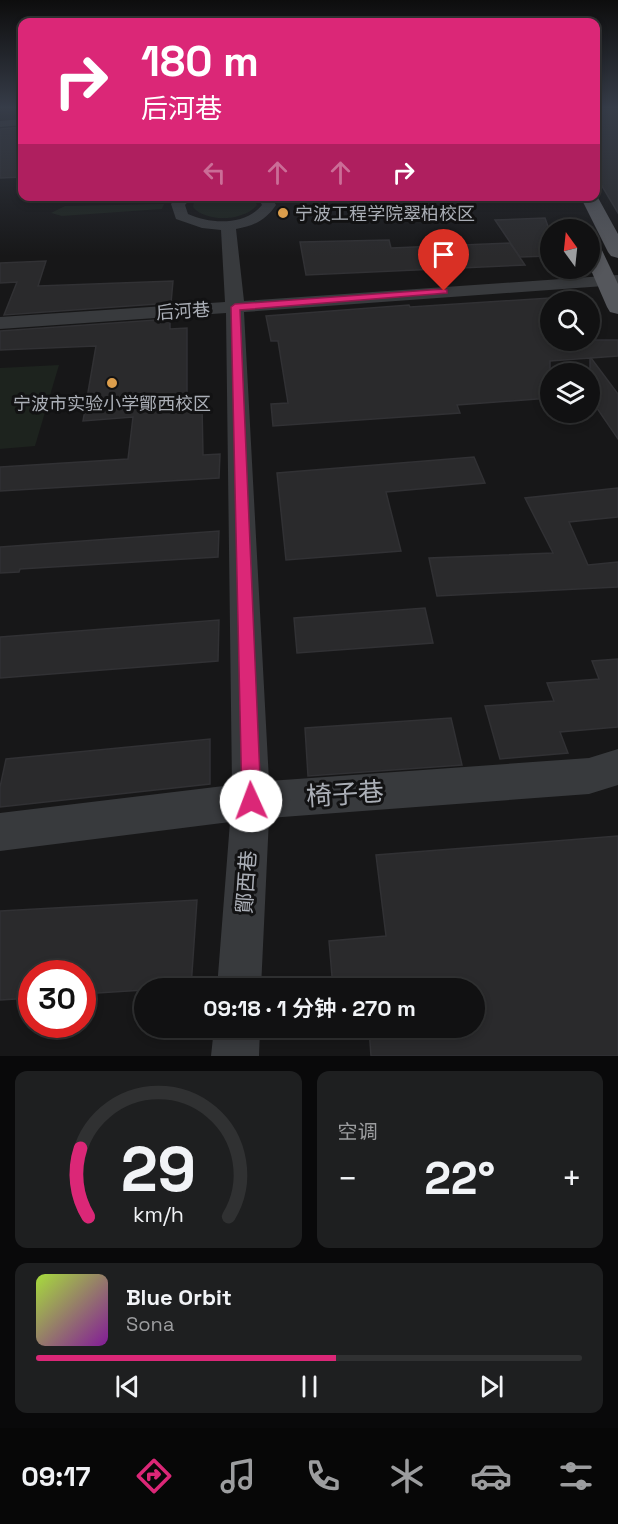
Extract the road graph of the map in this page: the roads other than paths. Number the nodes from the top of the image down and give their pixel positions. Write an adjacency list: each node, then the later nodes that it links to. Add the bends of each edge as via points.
1 (182, 201): 4 (street, via 177,208 181,216 202,224)
2 (266, 201): 4 (street, via 269,206 264,213)
3 (591, 201): 5 (main road)
4 (228, 225): 8 (street, 鄮西巷)
5 (618, 252)
6 (600, 261): 7 (main road)
7 (612, 279): 8 (street, 后河巷); 9 (main road)
8 (235, 307): 10 (street, 后河巷); 12 (street, 鄮西巷)
9 (618, 308)
10 (0, 323)
11 (618, 767): 12 (street, 椅子巷, via 589,776)
12 (251, 801): 13 (street, 椅子巷); 14 (street, 鄮西巷)
13 (0, 832)
14 (240, 978)
15 (236, 1038): 16 (street)
16 (235, 1056)

